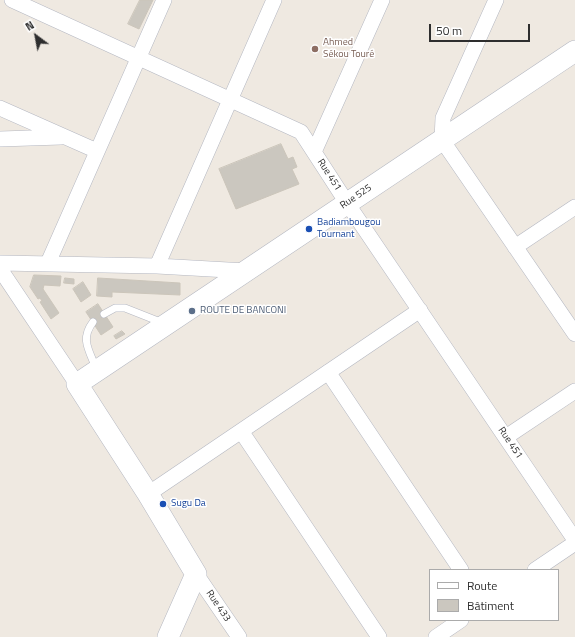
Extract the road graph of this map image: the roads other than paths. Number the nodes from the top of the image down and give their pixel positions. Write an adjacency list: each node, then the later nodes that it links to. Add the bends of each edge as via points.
1 (12, 0): 7 (street, Rue 451)
2 (164, 0): 7 (street)
3 (274, 0): 8 (street)
4 (382, 0): 14 (street)
5 (496, 0): 12 (street, via 443,118)
6 (575, 51): 12 (main road, Rue 525)
7 (138, 58): 8 (street, Rue 451); 13 (street)
8 (230, 100): 14 (street, Rue 451, via 302,132); 20 (street)
9 (0, 108): 10 (street)
10 (66, 137): 11 (street); 13 (street)
11 (0, 139)
12 (442, 140): 15 (main road, Rue 525); 17 (street)
13 (97, 151): 19 (street)
14 (314, 152): 15 (street, Rue 451)
15 (347, 203): 22 (main road, Rue 525); 23 (street, Rue 451)
16 (575, 207): 17 (street)
17 (515, 247): 27 (street)
18 (0, 263): 19 (street)
19 (48, 263): 20 (street)
20 (157, 266): 22 (street)
21 (0, 269): 30 (street)
22 (246, 271): 26 (main road, Rue 525)
23 (420, 310): 29 (street); 33 (street, Rue 451)
24 (104, 314): 26 (lane, via 115,308 125,308)
25 (93, 322): 28 (lane, via 87,329 85,338)
26 (165, 324): 28 (main road, Rue 525)
27 (575, 334)
28 (96, 370): 30 (main road, Rue 525)
29 (328, 372): 32 (street); 37 (street)
30 (77, 384): 34 (main road)
31 (575, 390): 33 (street)
32 (241, 431): 34 (street); 43 (street)
33 (506, 437): 35 (street, Rue 451)
34 (148, 494): 39 (main road)
35 (575, 540)
36 (575, 543): 38 (street)
37 (461, 569)
38 (536, 569)
39 (196, 574): 41 (main road); 42 (street, Rue 433)
40 (460, 621): 44 (street)
41 (168, 637)
42 (239, 637)
43 (379, 637)
44 (436, 637)

